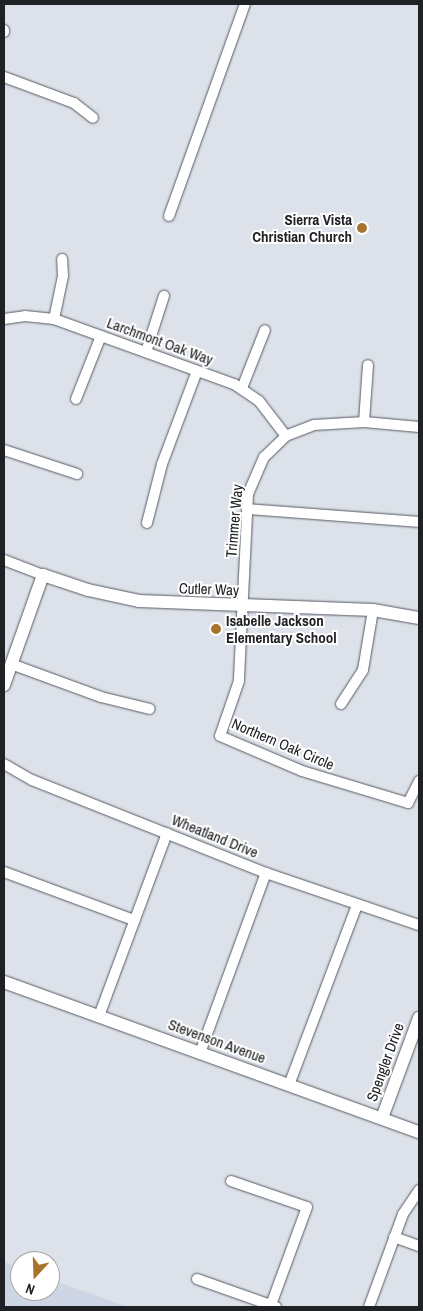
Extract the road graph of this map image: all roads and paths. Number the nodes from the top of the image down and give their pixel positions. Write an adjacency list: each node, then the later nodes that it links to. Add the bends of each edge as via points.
1 (245, 4): 4 (street)
2 (4, 77): 3 (street, via 74,103)
3 (93, 118)
4 (169, 216)
5 (62, 259): 8 (street, via 63,276)
6 (164, 296): 11 (street)
7 (4, 319): 8 (street, Larchmont Oak Way, via 25,316)
8 (54, 319): 10 (street, Larchmont Oak Way)
9 (265, 330): 14 (street)
10 (101, 336): 11 (street, Larchmont Oak Way); 15 (street)
11 (146, 352): 13 (street, Larchmont Oak Way)
12 (368, 365): 16 (street)
13 (197, 371): 14 (street, Larchmont Oak Way); 23 (street, via 162,464)
14 (242, 388): 18 (street, Larchmont Oak Way, via 266,408)
15 (76, 399)
16 (364, 422): 17 (street, Trimmer Way); 18 (street, Trimmer Way, via 314,425)
17 (419, 427)
18 (286, 436): 21 (street, Trimmer Way, via 258,466)
19 (4, 450): 20 (street)
20 (77, 474)
21 (247, 509): 22 (street); 26 (street, Trimmer Way)
22 (419, 522)
23 (147, 523)
24 (4, 560): 25 (street, Cutler Way)
25 (44, 575): 26 (street, Cutler Way, via 88,590 139,601); 29 (street)
26 (244, 606): 27 (street, Cutler Way); 34 (street, Northern Oak Circle, via 239,681 220,736 302,771 408,803)
27 (374, 610): 28 (street, Cutler Way); 31 (street, via 363,670)
28 (419, 618)
29 (11, 664): 30 (street); 32 (street, via 101,696)
30 (4, 685)
31 (341, 704)
32 (150, 708)
33 (4, 764): 35 (street, Wheatland Drive, via 32,780)
34 (419, 780)
35 (167, 833): 37 (street, Wheatland Drive); 39 (street)
36 (4, 872): 39 (street)
37 (266, 873): 38 (street, Wheatland Drive); 44 (street)
38 (357, 905): 40 (street, Wheatland Drive); 45 (street)
39 (134, 920): 42 (street)
40 (419, 925)
41 (4, 982): 42 (street, Stevenson Avenue)
42 (99, 1016): 44 (street, Stevenson Avenue)
43 (419, 1018): 46 (street, Spengler Drive)
44 (200, 1053): 45 (street, Stevenson Avenue)
45 (289, 1085): 46 (street, Stevenson Avenue)
46 (382, 1118): 47 (street, Stevenson Avenue)
47 (419, 1132)
48 (232, 1181): 53 (street, via 307,1207)
49 (419, 1190): 50 (street, via 403,1214)
50 (394, 1237): 51 (street); 54 (street)
51 (419, 1246)
52 (198, 1279): 53 (street)
53 (274, 1306)
54 (369, 1307)

